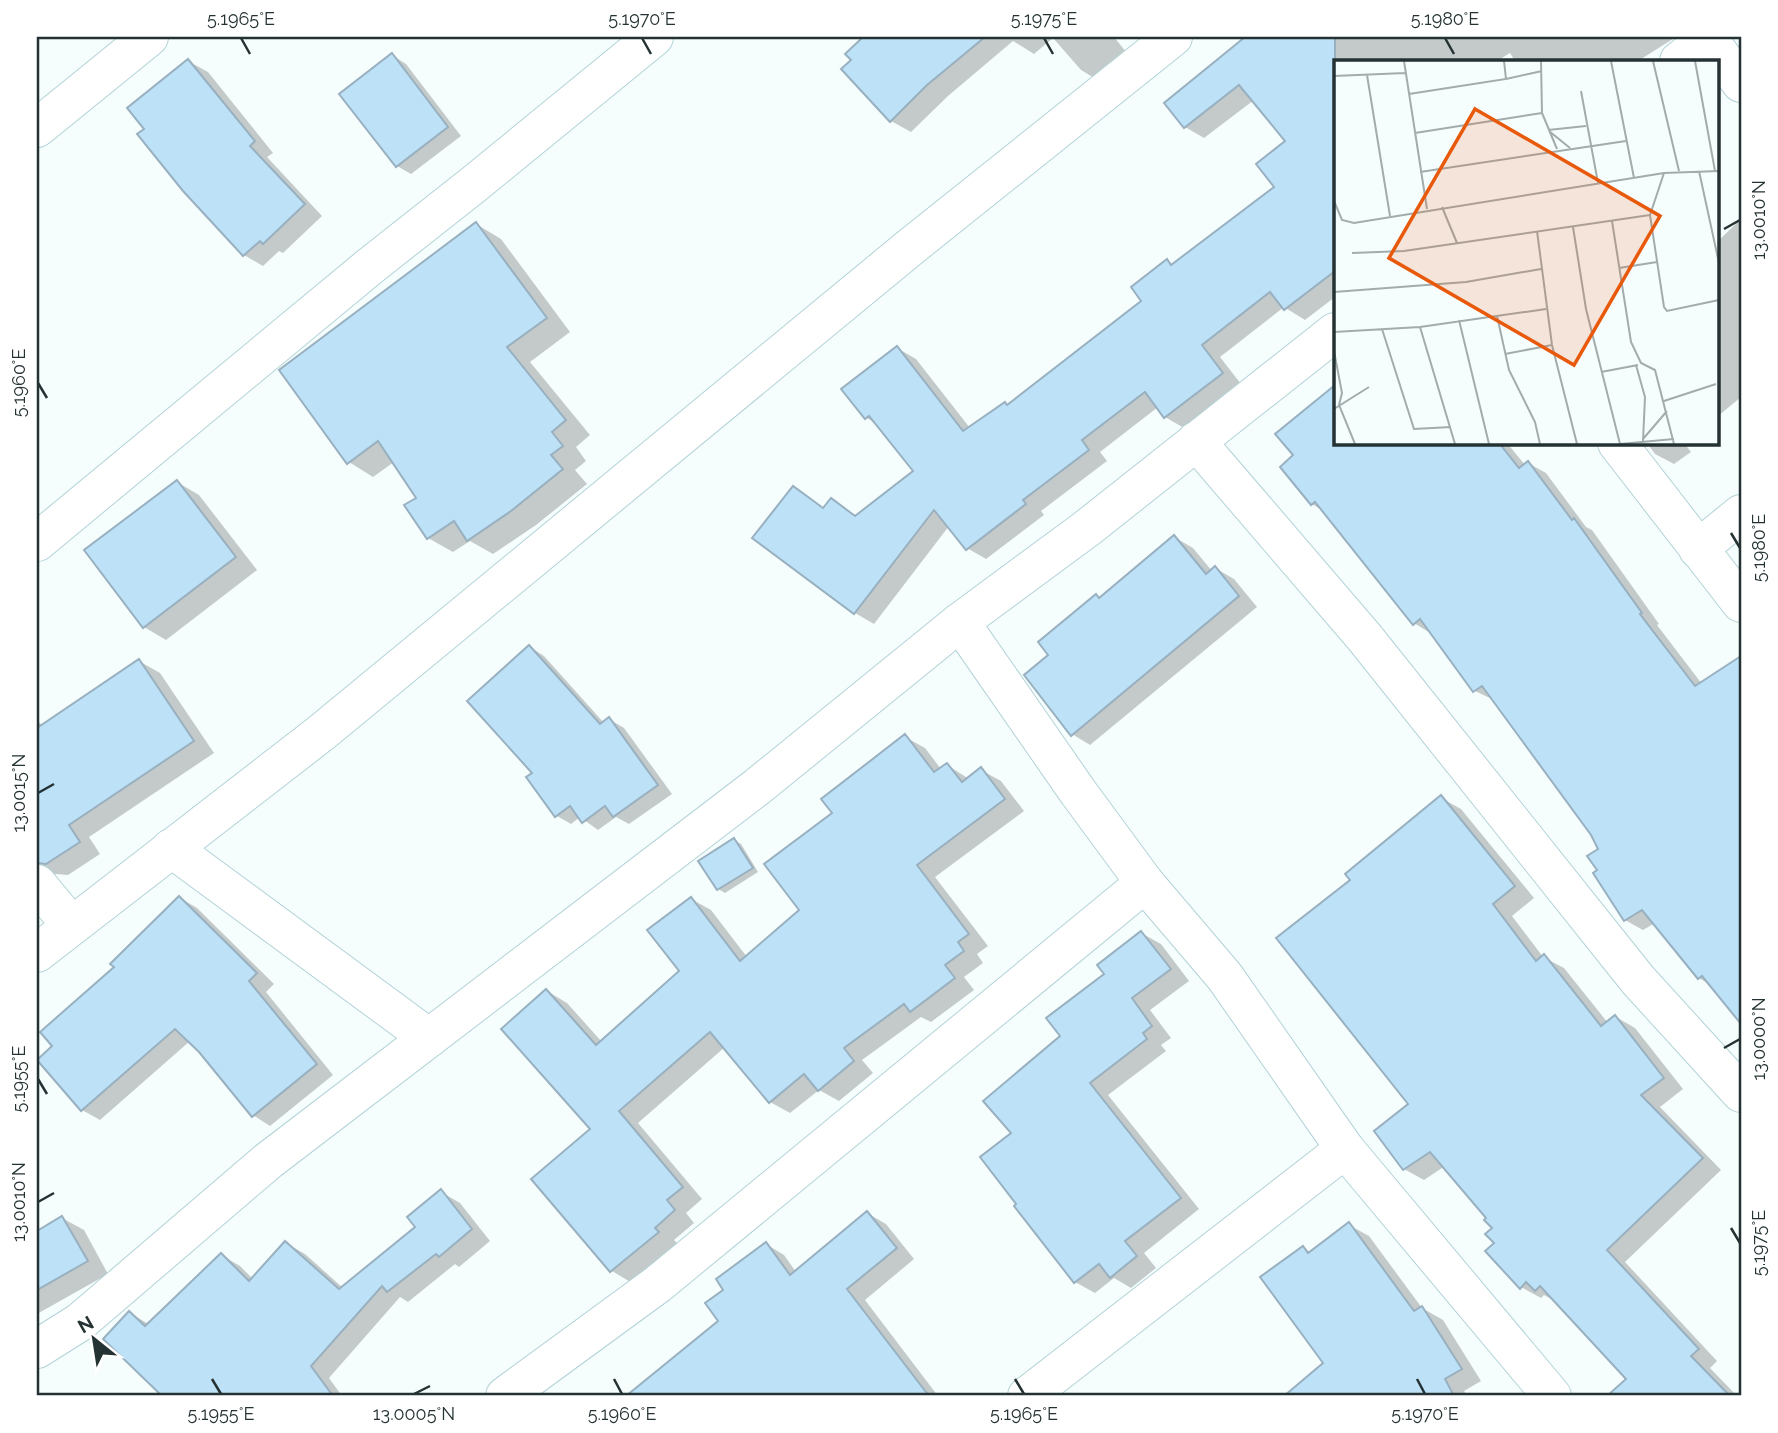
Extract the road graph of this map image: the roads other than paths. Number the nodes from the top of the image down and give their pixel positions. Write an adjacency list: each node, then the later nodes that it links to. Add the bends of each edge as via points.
1 (149, 37): 8 (street)
2 (654, 37): 13 (street)
3 (1173, 37): 17 (street, via 321,733)
4 (1698, 46): 5 (street)
5 (1714, 60)
6 (1718, 63): 7 (street)
7 (1741, 83)
8 (37, 128)
9 (1334, 333): 10 (street)
10 (1196, 441): 16 (street); 23 (street, via 1365,638 1638,980)
11 (1618, 444): 14 (street)
12 (1741, 514): 14 (street)
13 (37, 542)
14 (1698, 549): 15 (street)
15 (1741, 603)
16 (960, 622): 18 (street); 22 (street, via 757,788)
17 (171, 848): 20 (street); 22 (street)
18 (1145, 883): 24 (street, via 1225,976); 27 (street, via 658,1284)
19 (37, 884): 20 (street)
20 (71, 925): 21 (street)
21 (37, 953)
22 (429, 1038): 25 (street, via 268,1161 80,1322)
23 (1741, 1093)
24 (1345, 1149): 26 (street); 28 (street)
25 (37, 1349)
26 (1540, 1392)
27 (505, 1396)
28 (1027, 1396)

